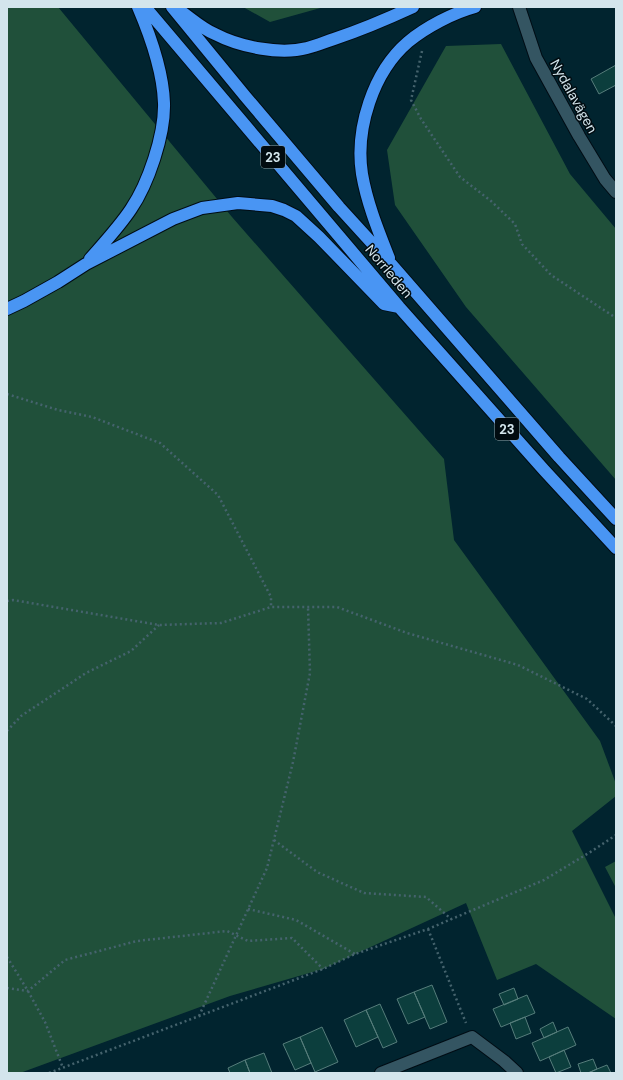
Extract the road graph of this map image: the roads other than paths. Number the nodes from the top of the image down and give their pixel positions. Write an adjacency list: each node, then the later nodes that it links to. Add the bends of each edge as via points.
1 (138, 7): 9 (highway, via 150,38 162,83 164,104 158,145 143,188 131,209)
2 (145, 7): 11 (highway, Norrleden / 23)
3 (172, 7): 10 (highway, Norrleden / 23, via 338,207)
4 (176, 7): 5 (highway, via 209,31 227,40 266,50 289,50 307,49)
5 (413, 7)
6 (475, 7): 10 (highway, via 407,43 389,63 368,106 360,138 362,173 366,195)
7 (519, 7): 8 (street, Nydalavägen, via 536,58 579,136 605,179)
8 (616, 192)
9 (86, 264): 11 (highway, via 173,219 202,208 238,203 272,206 296,216 384,304); 12 (highway)
10 (391, 264): 13 (highway, Norrleden / 23)
11 (399, 307): 14 (highway, Norrleden / 23)
12 (7, 309)
13 (616, 519)
14 (616, 548)
15 (381, 1073): 16 (street, via 472,1037)
16 (517, 1073)

